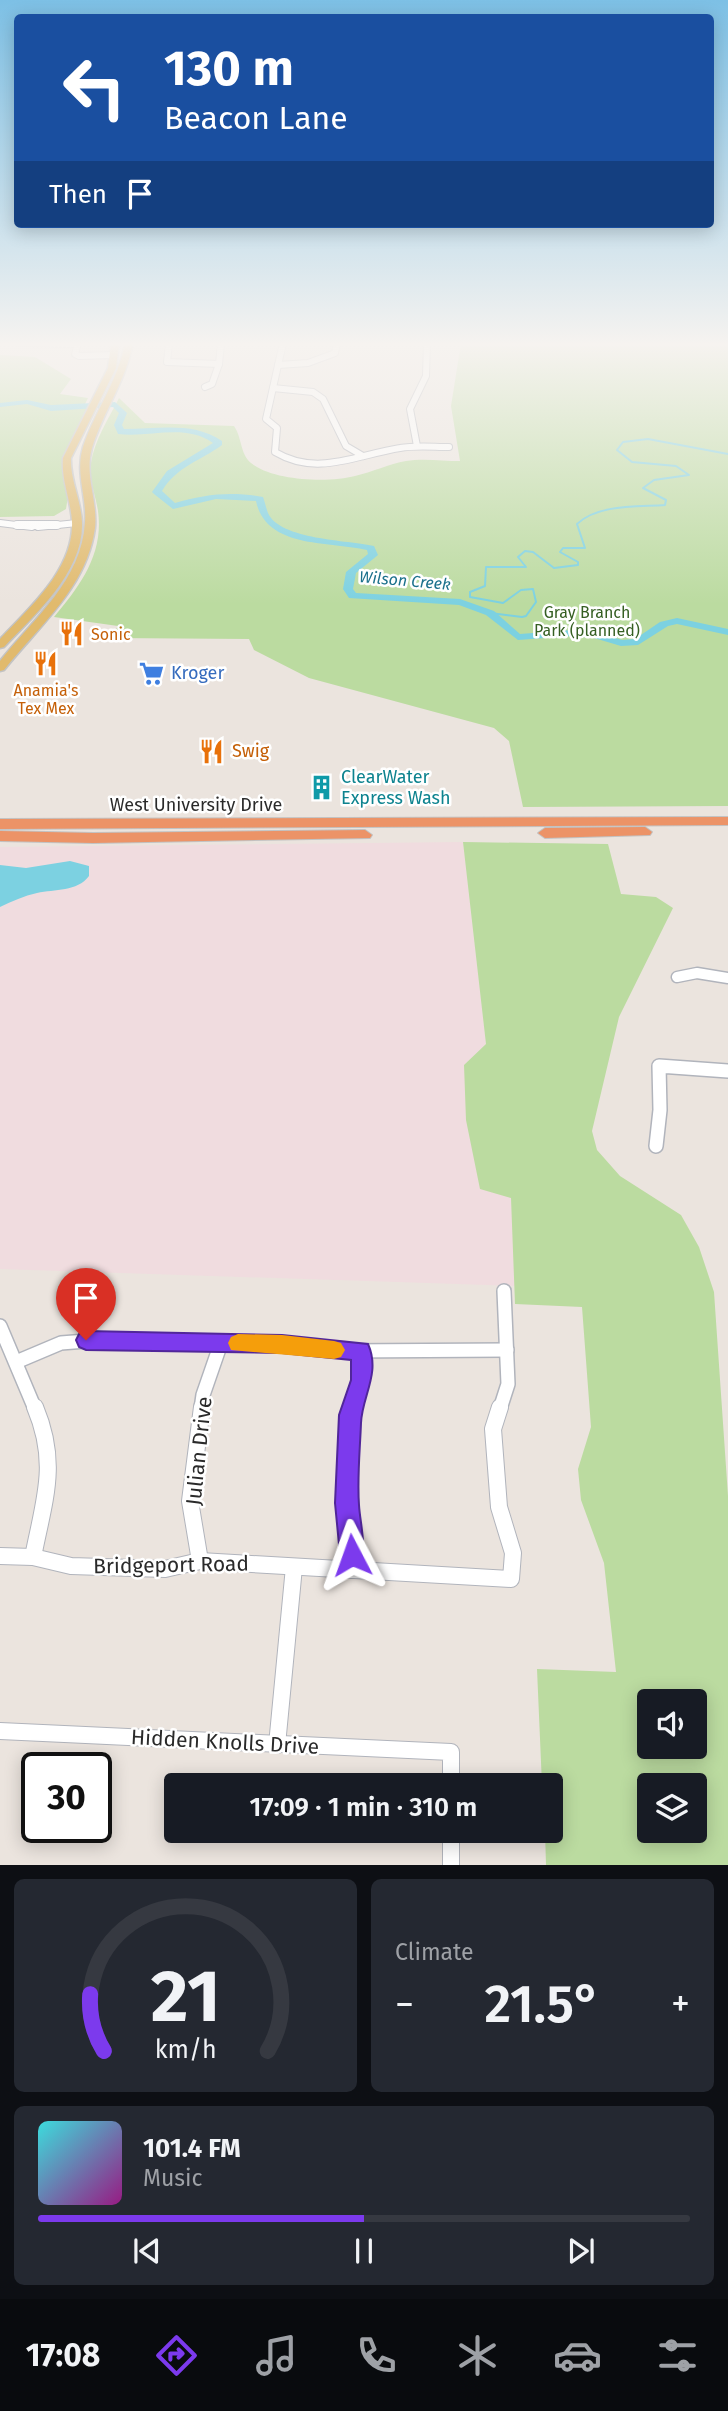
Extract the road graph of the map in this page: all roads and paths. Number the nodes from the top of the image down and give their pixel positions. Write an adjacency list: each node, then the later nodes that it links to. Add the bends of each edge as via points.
1 (81, 430): 10 (main road, via 65,471)
2 (96, 430): 11 (main road, via 82,468)
3 (276, 430): 8 (street, via 275,452 298,463 317,466)
4 (338, 430): 8 (street, via 346,446)
5 (416, 430): 6 (street)
6 (417, 446): 7 (street); 8 (street)
7 (449, 447)
8 (363, 456)
9 (0, 523): 10 (street, via 36,527)
10 (77, 523): 11 (street); 12 (main road, via 71,555 53,586)
11 (91, 523): 13 (main road, via 86,556 69,586)
12 (10, 634): 13 (main road); 14 (main road)
13 (25, 637): 15 (main road)
14 (0, 645)
15 (0, 668)
16 (728, 821): 17 (highway, West University Drive)
17 (550, 822): 18 (highway, West University Drive); 20 (highway, via 418,827)
18 (0, 824)
19 (728, 831): 20 (highway, West University Drive)
20 (407, 835): 21 (highway, West University Drive)
21 (0, 836)
22 (677, 977): 23 (street, via 697,973)
23 (728, 978)
24 (728, 1071): 25 (street, via 659,1066)
25 (656, 1146)
26 (504, 1291): 29 (street)
27 (0, 1326): 31 (street)
28 (220, 1343): 30 (street); 31 (street, via 86,1340 61,1343); 34 (street, Julian Drive, via 203,1395 191,1500)
29 (506, 1350): 30 (street); 36 (street, Bridgeport Road, via 508,1384 493,1429 499,1507 513,1553 511,1579)
30 (361, 1351): 36 (street, via 362,1380 350,1415 347,1503)
31 (16, 1363): 33 (street, via 46,1434 49,1477)
32 (0, 1556): 33 (street, Bridgeport Road)
33 (33, 1557): 34 (street, Bridgeport Road, via 71,1566 165,1569)
34 (200, 1561): 35 (street, Bridgeport Road)
35 (295, 1567): 36 (street, Bridgeport Road); 38 (street)
36 (351, 1570)
37 (0, 1731): 38 (street, Hidden Knolls Drive)
38 (277, 1745): 39 (street, Hidden Knolls Drive, via 451,1752)
39 (451, 1773)
40 (451, 1843): 41 (street)
41 (452, 1865)

